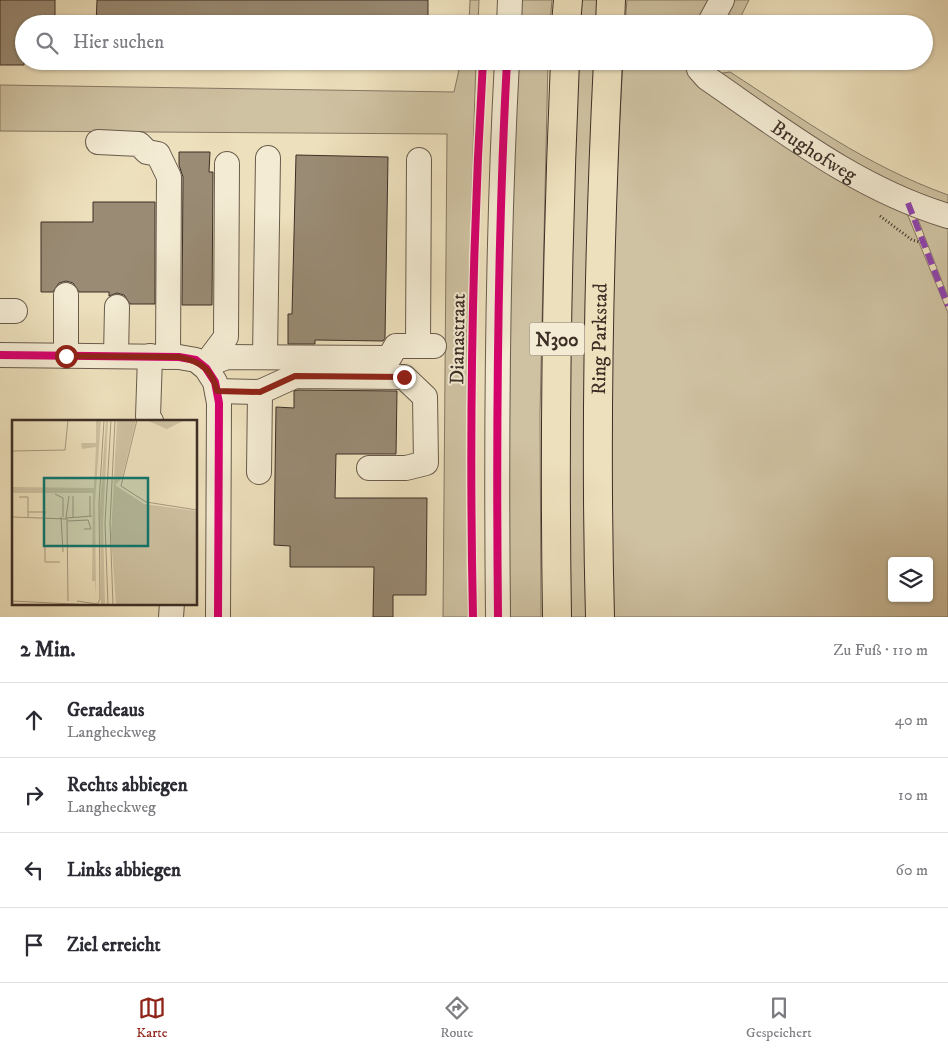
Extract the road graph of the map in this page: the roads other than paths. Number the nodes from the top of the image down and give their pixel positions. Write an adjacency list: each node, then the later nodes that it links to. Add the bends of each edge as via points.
1 (510, 0): 5 (street)
2 (568, 0): 6 (highway)
3 (611, 0): 7 (highway)
4 (722, 0): 8 (street)
5 (509, 15)
6 (567, 15)
7 (610, 15)
8 (714, 15)
9 (507, 70): 34 (street, Dianastraat, via 498,226)
10 (565, 70): 35 (highway, Ring Parkstad / N300, via 556,392)
11 (608, 70): 36 (highway, Ring Parkstad / N300, via 602,175 598,402)
12 (699, 70): 17 (street, Brughofweg, via 850,174 901,200)
13 (98, 142): 23 (street, via 139,144 147,152 158,154 169,176)
14 (268, 158): 24 (street)
15 (419, 160): 24 (street, via 426,346 396,346 389,358)
16 (227, 164): 25 (street, via 226,337)
17 (948, 216)
18 (66, 295): 21 (street)
19 (117, 307): 22 (street)
20 (0, 355): 21 (street)
21 (66, 356): 22 (street)
22 (116, 356): 23 (street)
23 (159, 356): 25 (street, via 196,360); 28 (street, via 148,417)
24 (265, 357): 25 (street, via 227,357)
25 (204, 366): 26 (street)
26 (217, 391): 27 (street); 33 (street, via 220,417)
27 (260, 392): 29 (street, via 295,376 404,377 425,397 426,463 406,468); 30 (street)
28 (150, 420)
29 (369, 468)
30 (259, 472)
31 (172, 604): 32 (street)
32 (171, 617)
33 (218, 617)
34 (498, 617)
35 (557, 617)
36 (600, 617)

